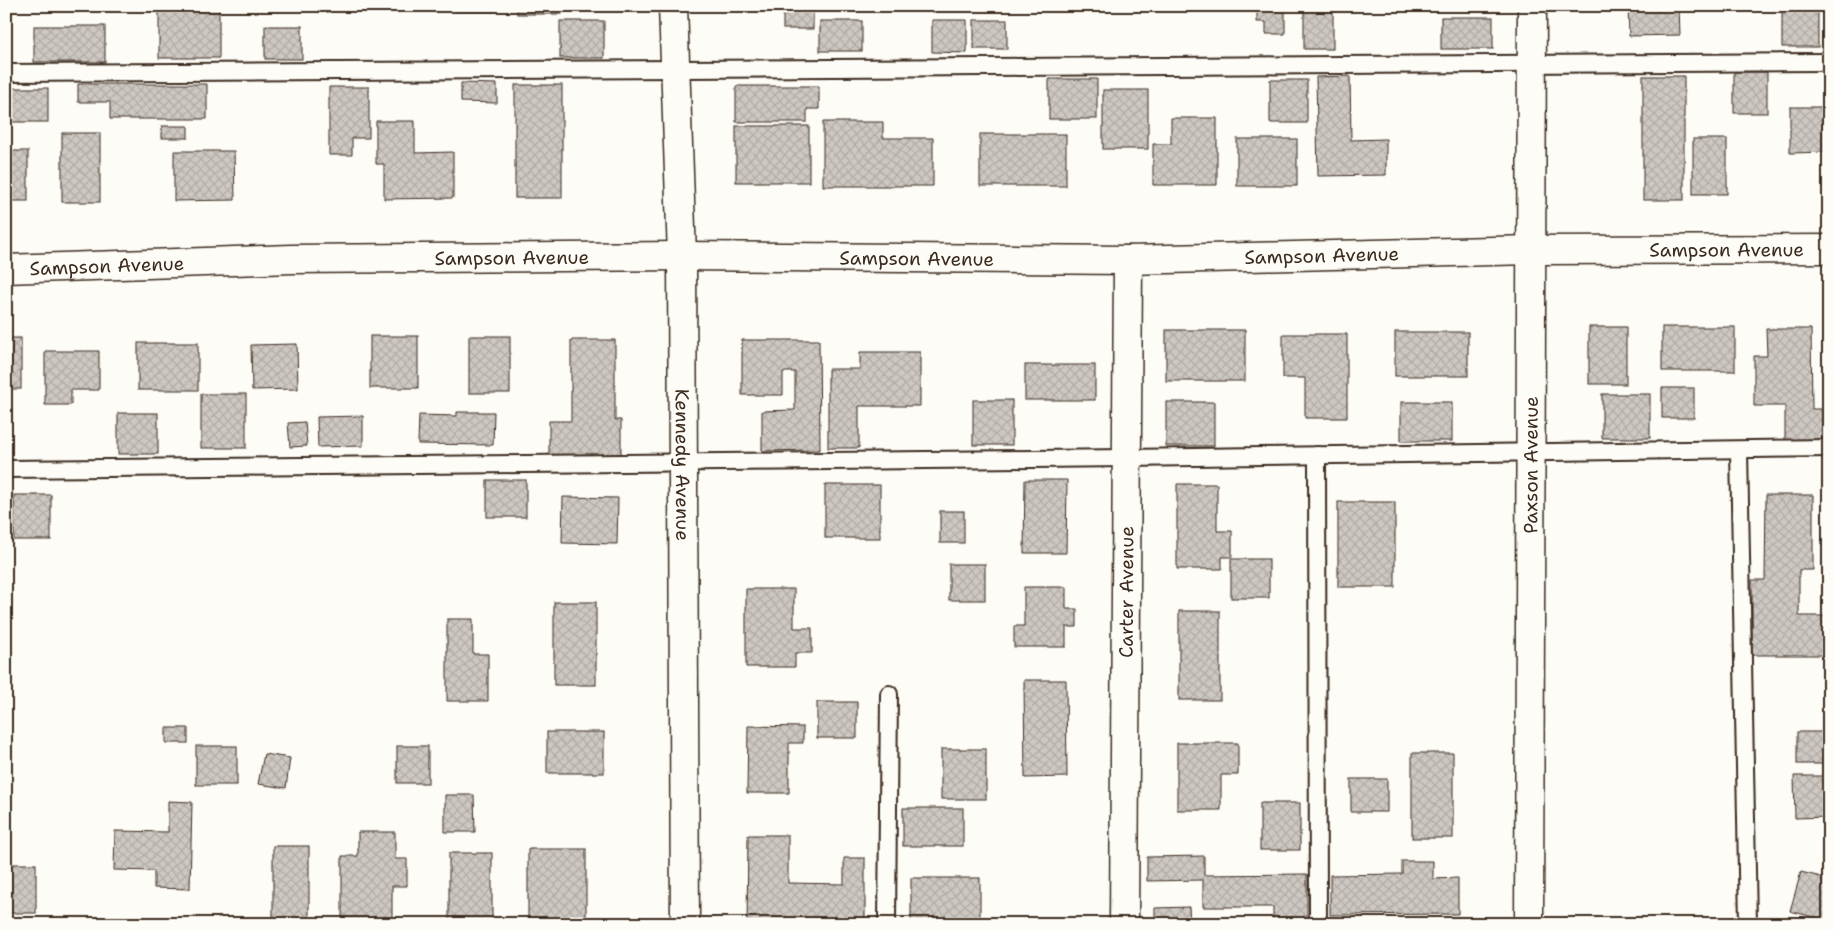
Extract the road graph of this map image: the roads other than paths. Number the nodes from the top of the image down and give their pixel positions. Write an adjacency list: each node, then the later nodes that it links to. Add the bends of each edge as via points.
1 (673, 6): 5 (street, Kennedy Avenue)
2 (1532, 6): 4 (street, Paxson Avenue)
3 (1829, 62): 4 (lane)
4 (1532, 64): 5 (lane); 8 (street, Paxson Avenue)
5 (676, 69): 6 (lane); 9 (street, Kennedy Avenue)
6 (6, 73)
7 (1829, 249): 8 (street, Sampson Avenue)
8 (1532, 250): 10 (street, Sampson Avenue); 14 (street, Paxson Avenue)
9 (682, 256): 10 (street, Sampson Avenue); 11 (street, Sampson Avenue, via 292,259); 17 (street, Kennedy Avenue)
10 (1128, 260): 16 (street, Carter Avenue)
11 (6, 269)
12 (1829, 448): 13 (lane)
13 (1738, 450): 14 (lane); 25 (lane)
14 (1532, 453): 15 (lane); 24 (street, Paxson Avenue)
15 (1317, 455): 16 (lane); 23 (lane)
16 (1127, 458): 17 (lane); 22 (street, Carter Avenue)
17 (683, 462): 18 (lane); 20 (street, Kennedy Avenue)
18 (6, 469)
19 (888, 694): 21 (lane)
20 (685, 924)
21 (887, 924)
22 (1124, 924)
23 (1318, 924)
24 (1530, 924)
25 (1748, 924)

